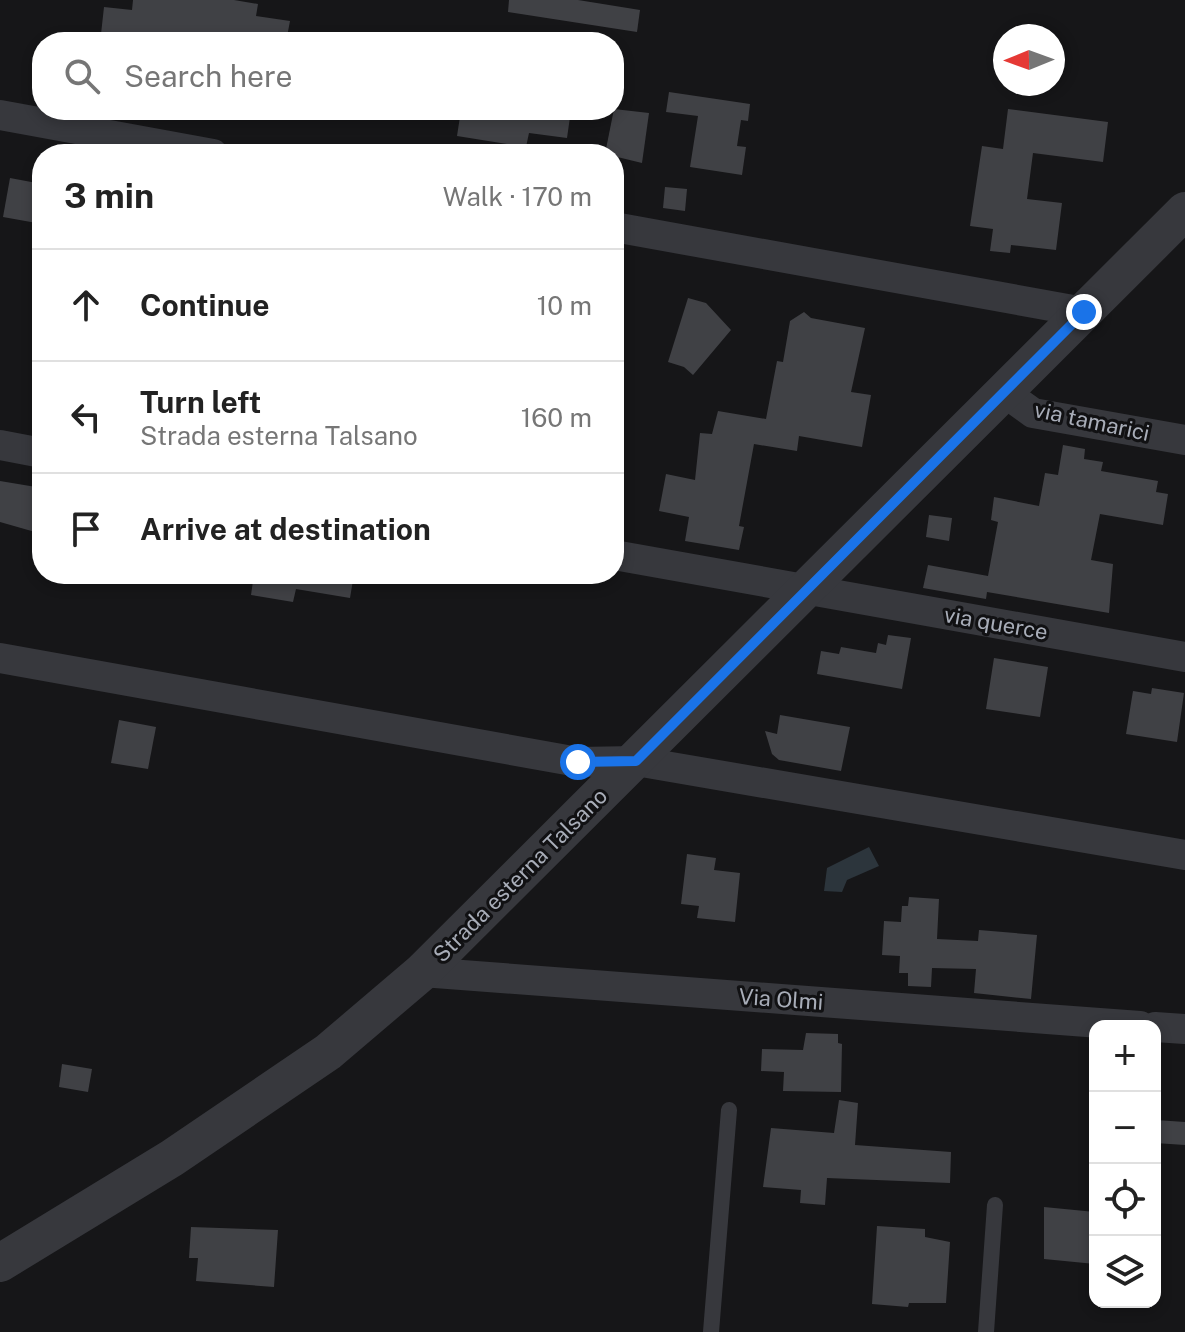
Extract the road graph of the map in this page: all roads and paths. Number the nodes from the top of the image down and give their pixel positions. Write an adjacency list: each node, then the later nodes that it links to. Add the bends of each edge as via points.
1 (0, 115): 2 (street)
2 (158, 144)
3 (1185, 211): 5 (street, Strada esterna Talsano)
4 (624, 229): 5 (street)
5 (1084, 312): 6 (street, Strada esterna Talsano)
6 (1004, 392): 7 (street, via tamarici, via 1033,413); 11 (street, Strada esterna Talsano)
7 (1185, 440)
8 (0, 445): 9 (street)
9 (32, 451)
10 (624, 557): 11 (street, via querce)
11 (806, 589): 12 (street, via querce); 14 (street, Strada esterna Talsano)
12 (1185, 657)
13 (0, 658): 14 (street, via 578,762)
14 (636, 761): 15 (street); 16 (street, Strada esterna Talsano)
15 (1185, 855)
16 (422, 972): 17 (street, Via Olmi); 22 (street, Strada esterna Talsano, via 328,1052 172,1158)
17 (1089, 1022)
18 (1161, 1027): 19 (street)
19 (1185, 1029)
20 (729, 1110): 23 (lane)
21 (995, 1205): 24 (lane)
22 (0, 1263)
23 (711, 1332)
24 (986, 1332)

